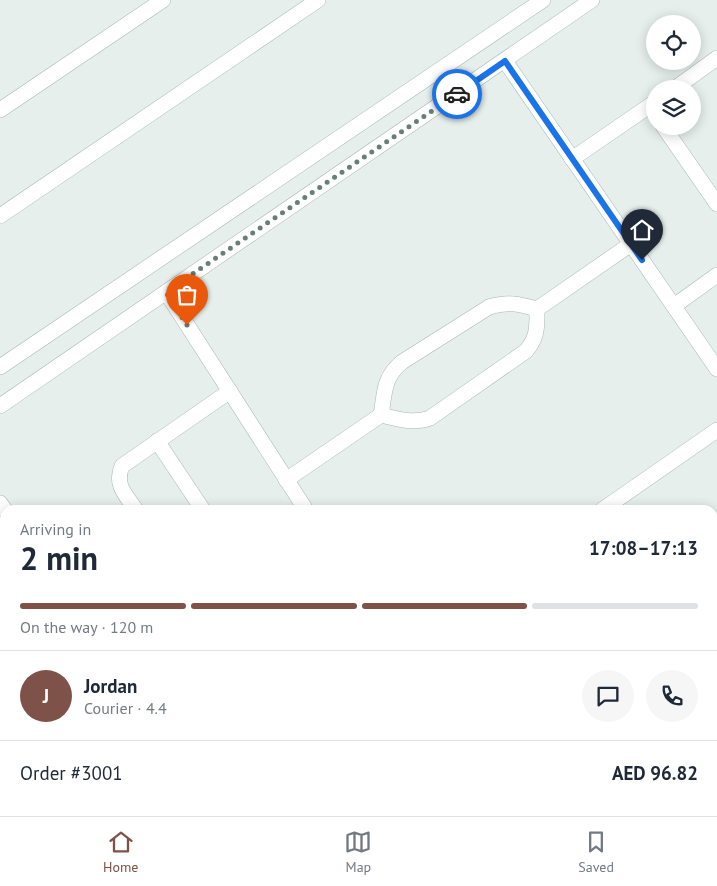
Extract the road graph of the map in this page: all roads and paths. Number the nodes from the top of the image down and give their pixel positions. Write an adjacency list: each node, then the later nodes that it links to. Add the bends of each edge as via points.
1 (163, 0): 8 (street)
2 (318, 0): 13 (street)
3 (543, 0): 19 (street)
4 (592, 0): 6 (street)
5 (717, 58): 7 (street)
6 (505, 61): 11 (street); 16 (street)
7 (686, 80)
8 (0, 110)
9 (646, 112): 11 (street)
10 (669, 135): 12 (street)
11 (572, 159): 14 (street)
12 (717, 204)
13 (0, 216)
14 (631, 244): 17 (street); 18 (street)
15 (717, 275): 17 (street)
16 (166, 292): 21 (street); 22 (street)
17 (674, 306): 20 (street)
18 (537, 308): 23 (street, via 516,303 489,307 402,362 392,370 386,382); 23 (street, via 536,333 526,350 430,418 408,421)
19 (0, 367)
20 (717, 369)
21 (230, 391): 25 (street); 26 (street)
22 (0, 406)
23 (381, 415): 26 (street)
24 (717, 430): 30 (street)
25 (157, 441): 27 (street, via 122,466 118,476 120,486); 28 (street)
26 (286, 480): 29 (street)
27 (133, 505)
28 (200, 505)
29 (303, 505)
30 (609, 505)

